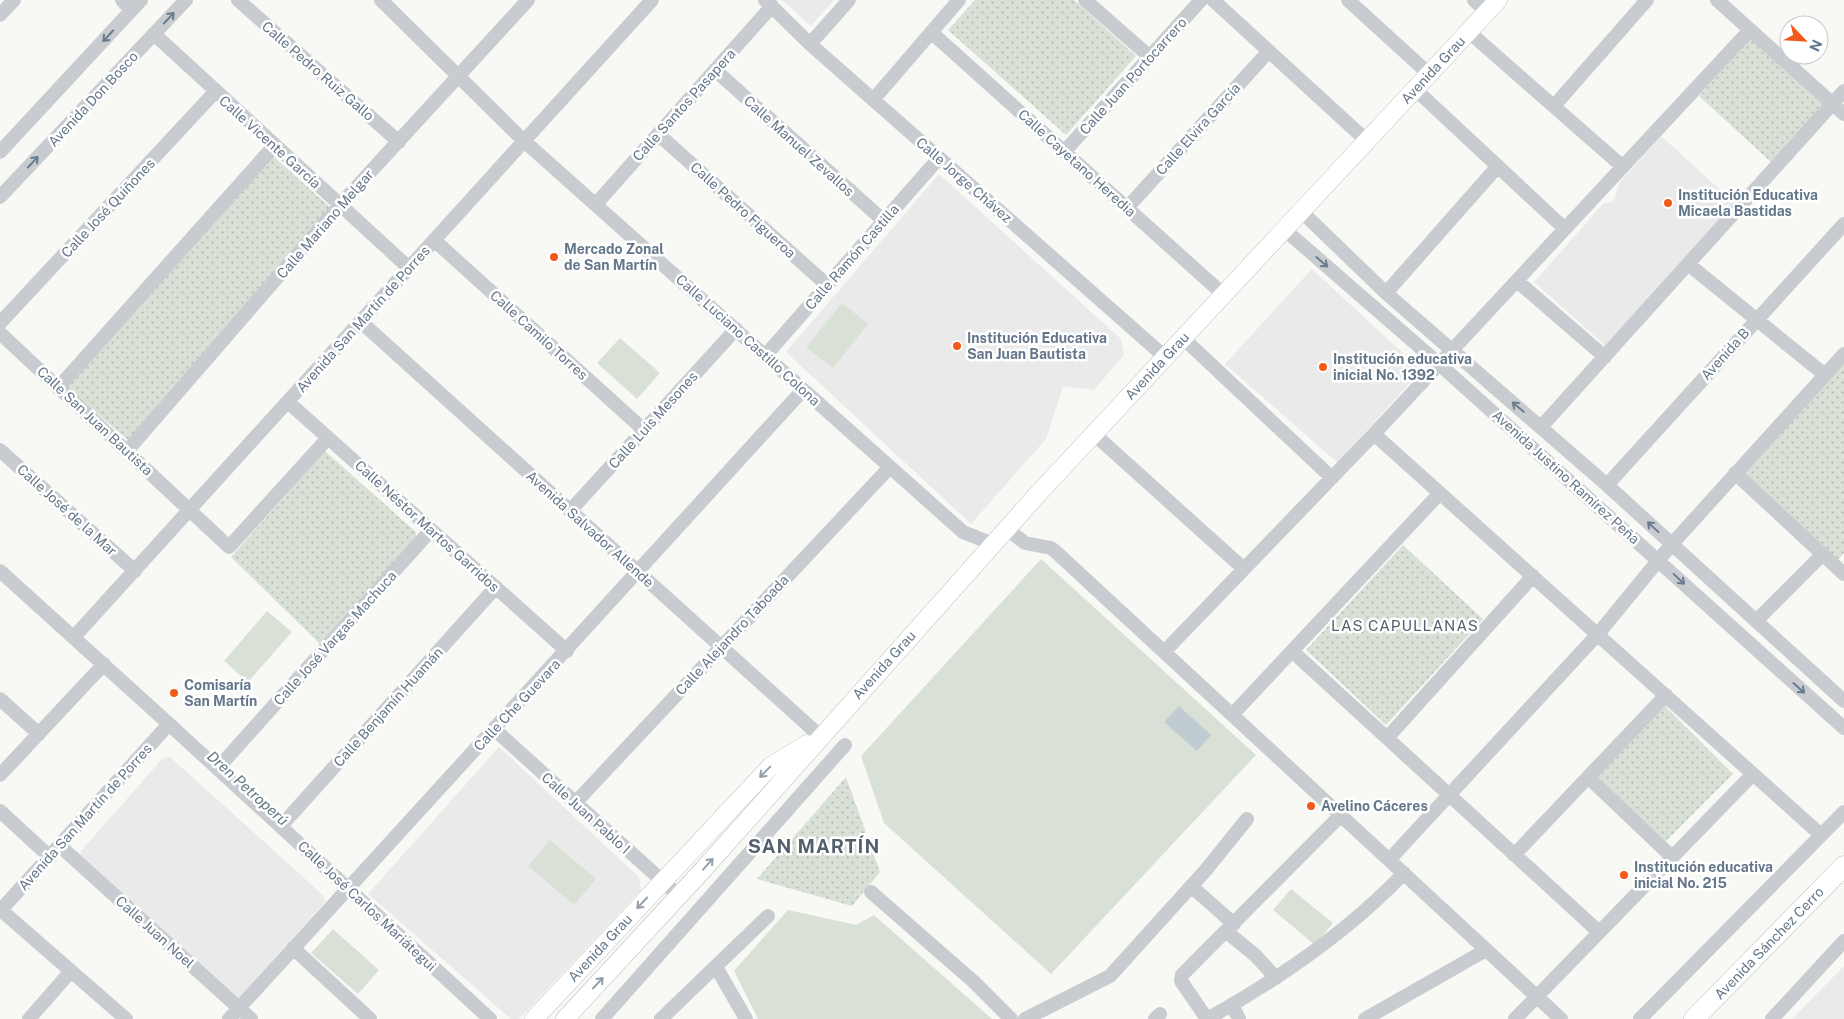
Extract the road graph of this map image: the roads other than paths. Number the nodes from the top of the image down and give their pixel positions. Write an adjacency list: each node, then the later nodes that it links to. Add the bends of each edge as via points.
1 (186, 0): 22 (street, Avenida Don Bosco, one-way to 1)
2 (238, 0): 39 (street, Calle Pedro Ruiz Gallo)
3 (381, 0): 28 (street, Calle Luciano Castillo Colona)
4 (652, 0): 37 (street, Avenida San Martín de Porres)
5 (849, 0): 23 (street)
6 (959, 0): 20 (street)
7 (1085, 0): 25 (street)
8 (1201, 0): 25 (street, Calle Juan Portocarrero)
9 (1213, 0): 24 (street)
10 (1348, 0): 27 (street)
11 (1647, 0): 34 (street)
12 (1716, 0): 19 (street)
13 (10, 1): 18 (street)
14 (521, 2): 28 (street, Calle Mariano Melgar)
15 (131, 3): 41 (street, one-way to 41)
16 (768, 3): 23 (street, Calle Jorge Chávez); 26 (street, Calle Santos Pasapera)
17 (1486, 4): 21 (main road, Avenida Grau)
18 (0, 15)
19 (1750, 30): 33 (street); 45 (street)
20 (931, 32): 32 (street); 42 (street, Calle Cayetano Heredia)
21 (1469, 32): 27 (main road, Avenida Grau); 34 (street)
22 (154, 34): 31 (street, Calle Vicente García); 46 (street, Avenida Don Bosco, one-way to 22)
23 (810, 44): 32 (street, Calle Jorge Chávez)
24 (1269, 51): 38 (street); 49 (street, Calle Elvira García)
25 (1150, 57): 42 (street, Calle Juan Portocarrero)
26 (715, 70): 36 (street, Calle Santos Pasapera); 51 (street, Calle Manuel Zevallos)
27 (1429, 74): 29 (main road, Avenida Grau)
28 (459, 76): 37 (street, Calle Luciano Castillo Colona); 39 (street, Calle Mariano Melgar)
29 (1414, 90): 38 (main road, Avenida Grau); 44 (street)
30 (1844, 91): 33 (street)
31 (215, 92): 40 (street, Calle Vicente García); 64 (street, Calle José Quiñones)
32 (873, 100): 43 (street, Calle Jorge Chávez)
33 (1832, 103): 35 (street); 56 (street)
34 (1554, 106): 45 (street)
35 (1844, 114)
36 (658, 134): 47 (street, Calle Santos Pasapera); 59 (street, Calle Pedro Figueroa)
37 (524, 141): 47 (street, Calle Luciano Castillo Colona); 55 (street, Avenida San Martín de Porres)
38 (1367, 141): 50 (main road, Avenida Grau)
39 (398, 142): 48 (street, Calle Mariano Melgar)
40 (274, 146): 48 (street, Calle Vicente García); 75 (street)
41 (0, 152)
42 (1064, 152): 49 (street, Calle Cayetano Heredia)
43 (939, 158): 51 (street, Calle Ramón Castilla); 71 (street, Calle Jorge Chávez)
44 (1498, 166): 53 (street); 60 (street)
45 (1623, 166): 53 (street)
46 (0, 197)
47 (596, 204): 65 (street, Calle Luciano Castillo Colona)
48 (340, 205): 57 (street, Calle Vicente García); 84 (street, Calle Mariano Melgar)
49 (1127, 208): 61 (street, Calle Cayetano Heredia)
50 (1302, 212): 54 (main road, Avenida Grau); 60 (street, Avenida Justino Ramírez Peña)
51 (884, 221): 59 (street, Calle Ramón Castilla)
52 (1844, 224): 62 (street, Avenida B)
53 (1565, 229): 58 (street)
54 (1285, 230): 61 (main road, Avenida Grau); 73 (street, Avenida Justino Ramírez Peña, one-way to 73)
55 (434, 240): 57 (street, Avenida San Martín de Porres); 79 (street, Calle Camilo Torres)
56 (1688, 264): 62 (street); 72 (street)
57 (409, 268): 63 (street, Avenida San Martín de Porres)
58 (1517, 281): 68 (street); 72 (street)
59 (827, 285): 70 (street, Calle Ramón Castilla)
60 (1386, 294): 68 (street, Avenida Justino Ramírez Peña)
61 (1224, 295): 67 (main road, Avenida Grau)
62 (1756, 320): 74 (street); 88 (street, Avenida B)
63 (360, 322): 77 (street, Avenida San Martín de Porres); 91 (street, Avenida Salvador Allende)
64 (0, 323)
65 (736, 329): 70 (street, Calle Luciano Castillo Colona); 79 (street, Calle Luis Mesones)
66 (0, 333): 75 (street, Calle San Juan Bautista)
67 (1183, 338): 71 (main road, Avenida Grau); 87 (street)
68 (1450, 349): 73 (street); 78 (street, Avenida Justino Ramírez Peña, one-way to 68)
69 (1844, 354): 74 (street)
70 (765, 356): 76 (street, Calle Luciano Castillo Colona)
71 (1165, 357): 80 (main road, Avenida Grau)
72 (1605, 357): 78 (street)
73 (1438, 363): 81 (street); 97 (street, Avenida Justino Ramírez Peña)
74 (1825, 375): 86 (street)
75 (58, 388): 84 (street, Calle San Juan Bautista)
76 (803, 390): 85 (street, Calle Luciano Castillo Colona); 102 (street, Calle Che Guevara)
77 (288, 402): 82 (street, Calle Néstor Martos Garridos); 90 (street, Avenida San Martín de Porres)
78 (1541, 427): 88 (street, Avenida Justino Ramírez Peña)
79 (644, 430): 91 (street, Calle Luis Mesones)
80 (1094, 434): 92 (main road, Avenida Grau); 99 (street)
81 (1374, 434): 87 (street); 89 (street)
82 (328, 438): 90 (street, Calle San Juan Bautista, via 229,547); 93 (street, Calle Néstor Martos Garridos)
83 (0, 450): 101 (street, Calle José de la Mar)
84 (127, 451): 90 (street, Calle San Juan Bautista)
85 (890, 466): 94 (street, Calle Luciano Castillo Colona, via 963,532); 108 (street, Calle Alejandro Taboada)
86 (1735, 473): 95 (street); 96 (street)
87 (1332, 478): 99 (street)
88 (1607, 485): 95 (street, Avenida Justino Ramírez Peña, one-way to 88)
89 (1440, 493): 103 (street); 109 (street)
90 (190, 510): 101 (street, Avenida San Martín de Porres)
91 (570, 511): 102 (street, Avenida Salvador Allende)
92 (1007, 529): 94 (main road, Avenida Grau); 111 (street, via 1025,543 1051,548)
93 (432, 530): 104 (street, Calle Néstor Martos Garridos); 124 (street, Calle José Vargas Machuca)
94 (993, 544): 121 (main road, Avenida Grau)
95 (1671, 545): 97 (street); 105 (street, Avenida Justino Ramírez Peña)
96 (1823, 554): 98 (street); 105 (street)
97 (1659, 560): 106 (street); 118 (street, Avenida Justino Ramírez Peña, one-way to 118)
98 (1842, 567)
99 (1244, 569): 111 (street)
100 (0, 571): 107 (street, Calle José Carlos Mariátegui)
101 (135, 571): 107 (street, Avenida San Martín de Porres)
102 (638, 573): 108 (street, Avenida Salvador Allende); 110 (street, Calle Che Guevara)
103 (1533, 576): 106 (street); 122 (street)
104 (496, 587): 110 (street, Calle Néstor Martos Garridos); 134 (street, Calle Benjamín Huamán)
105 (1756, 621): 115 (street, Avenida Justino Ramírez Peña)
106 (1598, 634): 113 (street); 128 (street)
107 (74, 637): 112 (street, Calle José Carlos Mariátegui)
108 (720, 647): 121 (street, Avenida Salvador Allende); 129 (street, Calle Alejandro Taboada)
109 (1292, 650): 116 (street); 122 (street)
110 (566, 651): 119 (street, Calle Che Guevara)
111 (1165, 651): 116 (street)
112 (104, 664): 117 (street, Calle José Carlos Mariátegui); 120 (street)
113 (1666, 695): 126 (street); 127 (street)
114 (0, 699): 120 (street)
115 (1844, 701)
116 (1233, 714): 132 (street)
117 (170, 724): 124 (street, Calle José Carlos Mariátegui); 136 (street, Avenida San Martín de Porres)
118 (1844, 728)
119 (494, 729): 129 (street, Calle Juan Pablo I); 145 (street, Calle Che Guevara)
120 (39, 734): 125 (street)
121 (820, 736): 143 (main road, Avenida Grau, one-way to 143, via 771,766); 147 (main road, Avenida Grau, one-way to 121)
122 (1387, 738): 128 (street)
123 (845, 745): 169 (street)
124 (218, 768): 134 (street, Calle José Carlos Mariátegui)
125 (0, 774)
126 (1753, 774): 135 (street); 139 (street)
127 (1588, 778): 137 (street); 139 (street)
128 (1448, 794): 137 (street); 140 (street)
129 (575, 803): 143 (street, Calle Juan Pablo I)
130 (0, 811): 138 (street)
131 (1844, 812): 135 (street)
132 (1341, 815): 140 (street); 150 (street)
133 (1247, 819): 144 (street)
134 (281, 826): 145 (street, Calle José Carlos Mariátegui)
135 (1821, 835): 179 (street)
136 (60, 846): 138 (street, Avenida San Martín de Porres); 160 (street, Calle Juan Noel)
137 (1514, 855): 151 (street)
138 (50, 857): 148 (street, Avenida San Martín de Porres)
139 (1672, 857): 151 (street)
140 (1390, 860): 141 (street)
141 (1404, 873): 154 (street); 157 (street, via 1344,929)
142 (1840, 876): 180 (highway, Avenida Sánchez Cerro)
143 (662, 880): 147 (street, Calle Juan Pablo I); 167 (main road, Avenida Grau, one-way to 167)
144 (1191, 886): 150 (street); 173 (street, via 1110,976)
145 (348, 888): 153 (street, Calle Che Guevara); 166 (street, Calle José Carlos Mariátegui)
146 (871, 892): 172 (street, via 974,982)
147 (679, 896): 168 (main road, Avenida Grau, one-way to 147)
148 (0, 910): 156 (street)
149 (768, 916): 155 (street)
150 (1231, 928): 157 (street); 174 (street, via 1182,975 1181,981)
151 (1599, 932): 158 (street)
152 (1844, 941): 181 (street)
153 (293, 948): 160 (street, Calle Che Guevara); 165 (street)
154 (1486, 950): 158 (street); 176 (street)
155 (716, 967): 170 (street); 171 (street)
156 (71, 971): 161 (street); 162 (street)
157 (1276, 978): 159 (street)
158 (1537, 997): 177 (street); 178 (street)
159 (1232, 1005): 174 (street); 175 (street)
160 (239, 1008): 163 (street, Calle Che Guevara); 164 (street, Calle Juan Noel)
161 (29, 1019)
162 (126, 1019)
163 (229, 1019)
164 (251, 1019)
165 (370, 1019)
166 (490, 1019)
167 (534, 1019)
168 (565, 1019)
169 (602, 1019)
170 (662, 1019)
171 (746, 1019)
172 (1011, 1019)
173 (1025, 1019)
174 (1207, 1019)
175 (1240, 1019)
176 (1365, 1019)
177 (1515, 1019)
178 (1561, 1019)
179 (1640, 1019)
180 (1694, 1019)
181 (1772, 1019)

